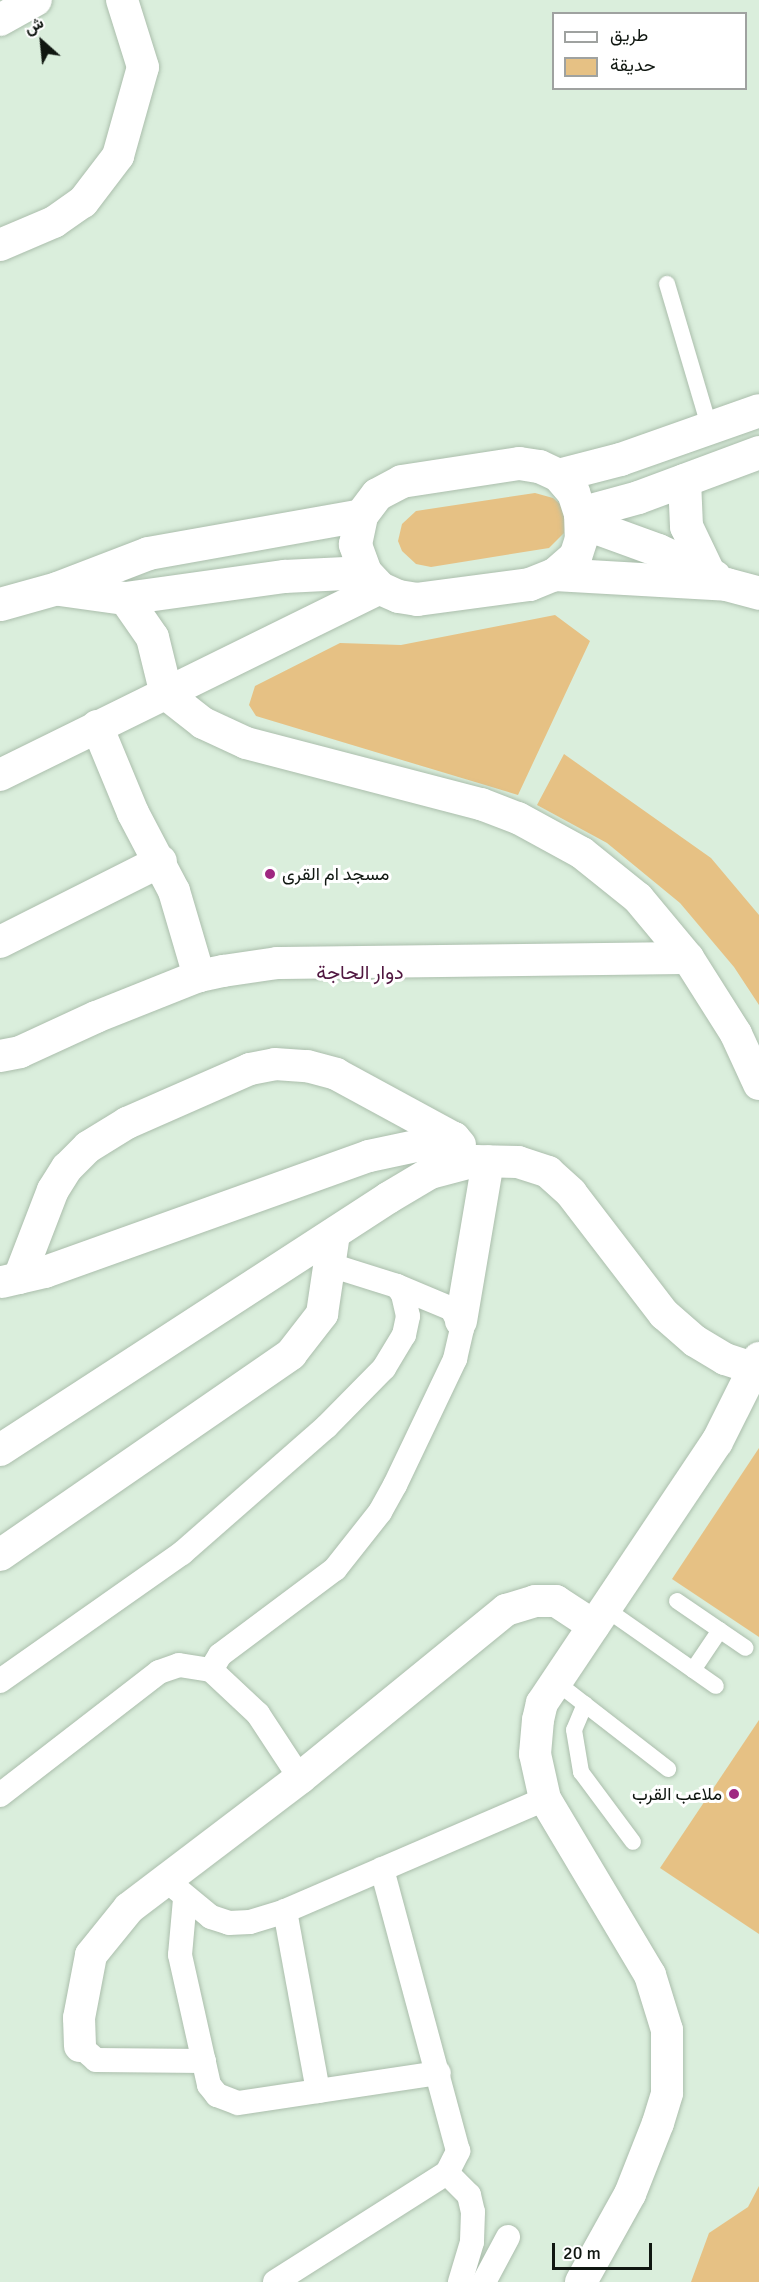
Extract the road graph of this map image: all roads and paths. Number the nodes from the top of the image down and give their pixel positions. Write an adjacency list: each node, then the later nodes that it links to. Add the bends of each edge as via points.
1 (36, 0): 3 (street)
2 (122, 0): 4 (street, via 142,67 118,156 83,202 54,222)
3 (0, 20)
4 (0, 245)
5 (667, 284): 7 (lane)
6 (759, 410): 7 (main road)
7 (710, 429): 9 (main road)
8 (759, 452): 10 (main road)
9 (558, 476): 11 (main road, via 539,466 519,463 401,481 377,494); 12 (main road, via 573,492)
10 (684, 480): 12 (main road); 14 (main road, via 686,526)
11 (361, 515): 15 (main road, via 355,544); 16 (main road, via 148,554)
12 (581, 518): 13 (main road, via 575,556); 14 (main road)
13 (554, 574): 14 (main road); 15 (main road, via 529,584 417,599 398,597)
14 (717, 578): 17 (main road)
15 (373, 580): 18 (main road, via 284,576); 20 (street)
16 (57, 588): 18 (main road); 19 (main road)
17 (759, 593)
18 (124, 598): 20 (main road, via 152,637)
19 (0, 604)
20 (166, 694): 21 (street); 25 (street, via 203,723 246,744 481,804 551,834 601,867 638,898)
21 (97, 726): 22 (street); 23 (street, via 133,813)
22 (0, 775)
23 (161, 861): 24 (street); 26 (street)
24 (0, 942)
25 (688, 958): 26 (street, via 277,963); 28 (street, via 736,1034)
26 (199, 976): 27 (street, via 20,1052)
27 (0, 1056)
28 (759, 1084)
29 (453, 1138): 30 (street); 33 (street, via 369,1156 45,1272); 33 (street, via 336,1074 307,1066 275,1064 250,1069 127,1123 88,1147 67,1168 53,1190)
30 (481, 1161): 31 (street, via 430,1173); 35 (street); 36 (street, via 518,1162 548,1172 571,1193 664,1314 695,1341 725,1359)
31 (334, 1234): 32 (street); 37 (street)
32 (330, 1265): 34 (street); 38 (street, via 322,1314 291,1354)
33 (10, 1280)
34 (397, 1286): 35 (street, via 452,1309); 45 (street, via 406,1303 404,1335 366,1390 182,1553)
35 (461, 1321): 43 (street, via 461,1339 454,1359 380,1512 335,1569 220,1655)
36 (757, 1363): 40 (street, via 717,1442)
37 (0, 1450)
38 (0, 1555)
39 (677, 1601): 41 (lane)
40 (600, 1618): 44 (lane); 46 (street); 50 (street, via 556,1601 535,1600 506,1610)
41 (720, 1630): 42 (lane); 44 (lane)
42 (746, 1648)
43 (211, 1670): 50 (street, via 258,1714); 51 (street, via 179,1665 159,1672)
44 (693, 1670): 47 (lane)
45 (0, 1681)
46 (556, 1682): 48 (lane); 52 (street, via 542,1703 535,1737 538,1777)
47 (716, 1686)
48 (585, 1704): 49 (lane); 53 (lane, via 576,1719 574,1741 581,1772)
49 (668, 1769)
50 (300, 1778): 55 (street)
51 (0, 1795)
52 (545, 1798): 54 (street); 66 (street, via 650,1975 667,2030 668,2082 658,2123 630,2194)
53 (633, 1842)
54 (382, 1869): 56 (street); 59 (street)
55 (176, 1888): 56 (street, via 211,1917 229,1923 250,1922); 57 (street, via 129,1908 92,1955 82,1995); 58 (street, via 180,1956)
56 (285, 1911): 60 (street)
57 (80, 2046): 58 (street, via 96,2060)
58 (204, 2061): 60 (street, via 209,2085 217,2095 238,2103)
59 (439, 2073): 60 (street); 61 (street, via 457,2139 455,2162)
60 (318, 2091)
61 (447, 2173): 63 (street); 64 (street, via 469,2195 473,2212 472,2242)
62 (508, 2237): 65 (street)
63 (275, 2282)
64 (460, 2282)
65 (484, 2282)
66 (581, 2282)

